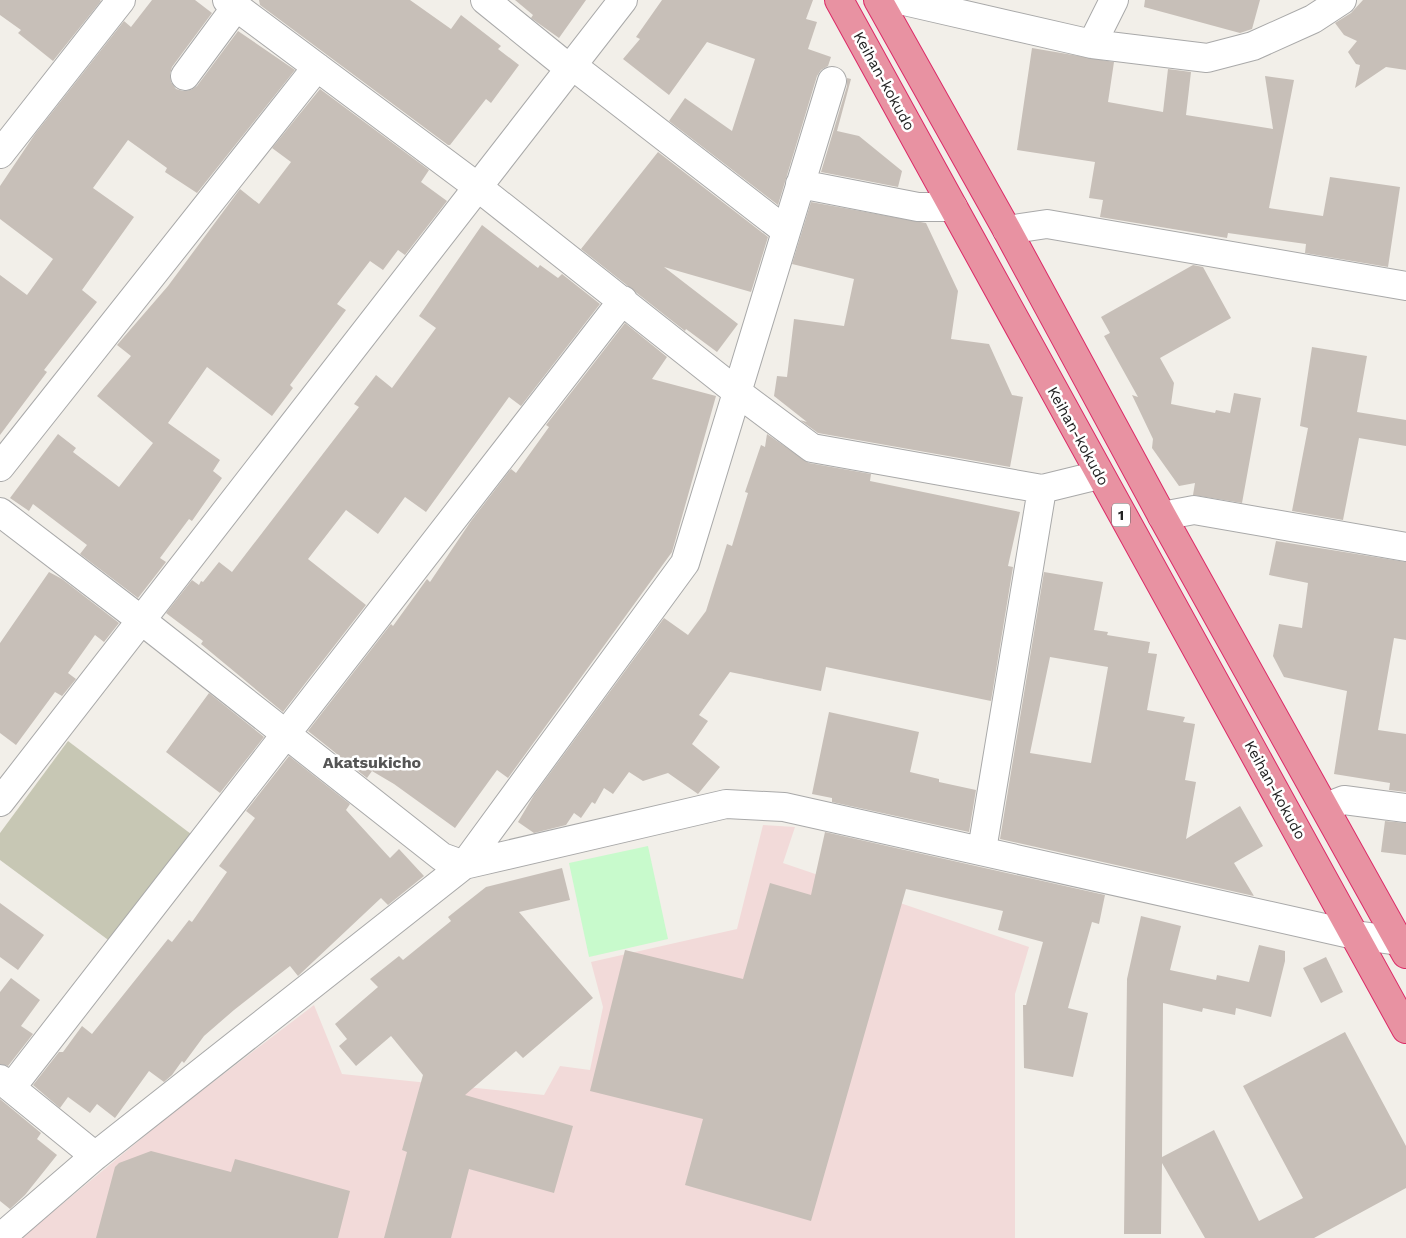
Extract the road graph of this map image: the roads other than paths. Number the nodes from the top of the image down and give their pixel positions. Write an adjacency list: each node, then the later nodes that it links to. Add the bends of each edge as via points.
1 (121, 0): 15 (street)
2 (485, 0): 12 (street)
3 (624, 0): 12 (street)
4 (839, 0): 18 (highway, Keihan-kokudo / 1)
5 (878, 0): 19 (highway)
6 (900, 0): 10 (street)
7 (1114, 0): 10 (street)
8 (1342, 0): 10 (street, via 1314,19 1253,46 1207,58)
9 (232, 4): 11 (street); 13 (street)
10 (1092, 44)
11 (317, 67): 17 (street); 24 (street)
12 (571, 68): 17 (street); 20 (street)
13 (185, 76)
14 (832, 81): 16 (street)
15 (0, 154)
16 (800, 184): 18 (street, via 918,207); 20 (street)
17 (479, 188): 22 (street); 30 (street)
18 (953, 207): 25 (highway, Keihan-kokudo / 1)
19 (1008, 230): 21 (street, via 1047,224); 28 (highway)
20 (786, 231): 23 (street)
21 (1406, 286)
22 (623, 300): 23 (street); 31 (street)
23 (737, 392): 26 (street, via 812,448); 36 (street, via 685,563)
24 (0, 467)
25 (1099, 475): 26 (street); 37 (highway, Keihan-kokudo / 1)
26 (1042, 489): 35 (street)
27 (0, 512): 30 (street)
28 (1162, 516): 29 (street, via 1194,510); 33 (highway)
29 (1406, 547)
30 (141, 620): 31 (street); 32 (street)
31 (287, 734): 36 (street, via 442,857); 40 (street)
32 (0, 802)
33 (1326, 807): 34 (street, via 1344,800); 38 (highway)
34 (1406, 808)
35 (982, 850): 36 (street, via 784,807 726,804); 37 (street)
36 (464, 865): 41 (street)
37 (1355, 935): 38 (street); 39 (highway, Keihan-kokudo / 1)
38 (1403, 945)
39 (1406, 1029)
40 (6, 1084): 41 (street)
41 (95, 1156): 42 (street)
42 (0, 1238)

